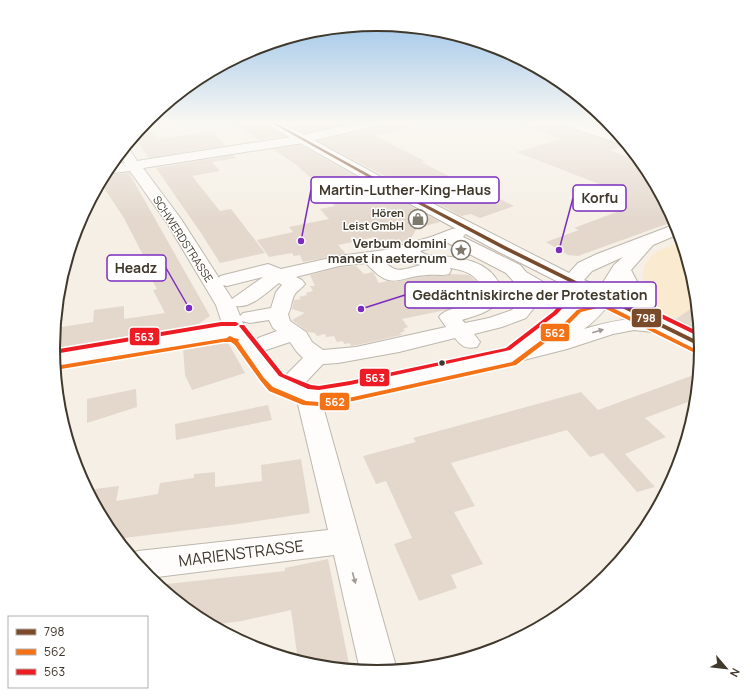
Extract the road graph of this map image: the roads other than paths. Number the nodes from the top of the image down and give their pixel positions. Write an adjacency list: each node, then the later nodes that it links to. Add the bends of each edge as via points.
1 (161, 154): 3 (street)
2 (331, 154): 12 (street)
3 (128, 158): 16 (street, SCHWERDSTRASSE, via 175,222 226,306)
4 (672, 232): 6 (street)
5 (448, 237): 10 (street); 10 (street); 10 (street)
6 (651, 239): 9 (street); 12 (street, via 585,267)
7 (271, 268): 8 (street); 11 (street); 13 (street); 16 (street)
8 (333, 268): 10 (street); 13 (street)
9 (621, 269): 14 (street); 17 (street, via 640,304)
10 (464, 275): 21 (street, via 465,337 387,352 332,358)
11 (227, 280)
12 (572, 282): 14 (street); 15 (street)
13 (295, 284): 16 (street, via 286,292)
14 (604, 298): 15 (street); 17 (street); 19 (street, via 587,318)
15 (574, 304): 20 (street, via 560,319)
16 (273, 323): 21 (street); 22 (street); 23 (street, via 243,339 276,382 293,390)
17 (662, 327): 18 (street); 19 (street, one-way to 17, via 626,325 645,324)
18 (694, 342)
19 (548, 347): 20 (street)
20 (511, 356): 23 (street, via 333,395)
21 (317, 357): 23 (street)
22 (61, 359)
23 (301, 387): 24 (street)
24 (345, 540): 25 (street, MARIENSTRASSE); 26 (street, one-way to 26)
25 (146, 564)
26 (377, 665)

